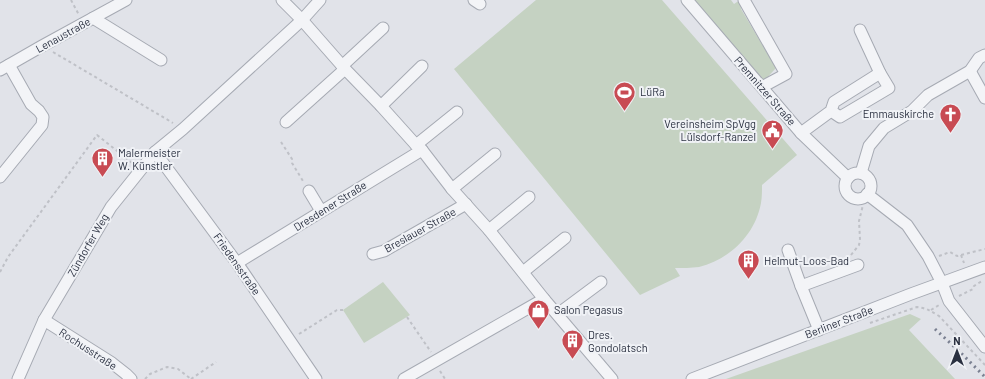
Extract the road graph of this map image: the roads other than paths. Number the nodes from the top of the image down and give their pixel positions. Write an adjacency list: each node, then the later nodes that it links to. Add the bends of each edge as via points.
1 (126, 0): 7 (street, Lenaustraße)
2 (282, 0): 6 (street, Breslauer Straße)
3 (320, 0): 6 (street, Zündorfer Weg)
4 (687, 0): 17 (street, Premnitzer Straße)
5 (744, 0): 17 (street, via 786,74)
6 (302, 20): 14 (street, Breslauer Straße); 25 (street, Zündorfer Weg)
7 (88, 21): 11 (street); 13 (street, Lenaustraße)
8 (383, 28): 14 (street)
9 (860, 30): 16 (street)
10 (985, 55): 15 (street, via 979,58)
11 (161, 60)
12 (422, 66): 19 (street)
13 (5, 68): 28 (street, via 43,117 42,125)
14 (344, 68): 19 (street, Breslauer Straße); 22 (street)
15 (970, 71): 18 (street); 27 (street, via 928,95 912,111 884,128 869,146)
16 (880, 73): 20 (street, via 834,102); 20 (street, via 889,88 840,117)
17 (762, 87): 23 (street, Premnitzer Straße)
18 (985, 98)
19 (381, 106): 24 (street, Breslauer Straße)
20 (831, 111): 23 (street)
21 (457, 112): 24 (street)
22 (286, 122)
23 (802, 133): 29 (street, Premnitzer Straße)
24 (419, 148): 30 (street, Breslauer Straße); 35 (street, Dresdener Straße)
25 (155, 152): 40 (street, Friedensstraße); 49 (street, Zündorfer Weg, via 111,207)
26 (495, 154): 30 (street, Breslauer Straße)
27 (861, 173): 29 (street); 32 (street, via 867,177 870,184)
28 (0, 177)
29 (848, 178): 32 (street, via 845,186 848,194 855,198)
30 (452, 189): 34 (street, Breslauer Straße)
31 (309, 191): 35 (street)
32 (865, 195): 45 (street, via 907,225 930,259)
33 (529, 197): 36 (street)
34 (466, 204): 36 (street, Breslauer Straße); 39 (street, Breslauer Straße, via 384,251)
35 (322, 211): 40 (street, Dresdener Straße)
36 (489, 230): 43 (street, Breslauer Straße)
37 (565, 238): 43 (street)
38 (788, 250): 46 (street)
39 (373, 254)
40 (238, 263): 54 (street, Friedensstraße)
41 (855, 266): 46 (street)
42 (985, 267): 45 (street, Berliner Straße)
43 (523, 272): 47 (street, Breslauer Straße)
44 (601, 282): 48 (street)
45 (942, 283): 50 (street, Berliner Straße); 51 (street, via 949,301)
46 (801, 286): 50 (street)
47 (544, 299): 48 (street, Breslauer Straße); 55 (street)
48 (558, 314): 56 (street, Breslauer Straße)
49 (44, 320): 52 (street, Zündorfer Weg); 53 (street, Rochusstraße, via 112,363)
50 (819, 330): 57 (street, Berliner Straße)
51 (985, 347)
52 (18, 379)
53 (130, 379)
54 (316, 379)
55 (404, 379)
56 (612, 379)
57 (692, 379)

